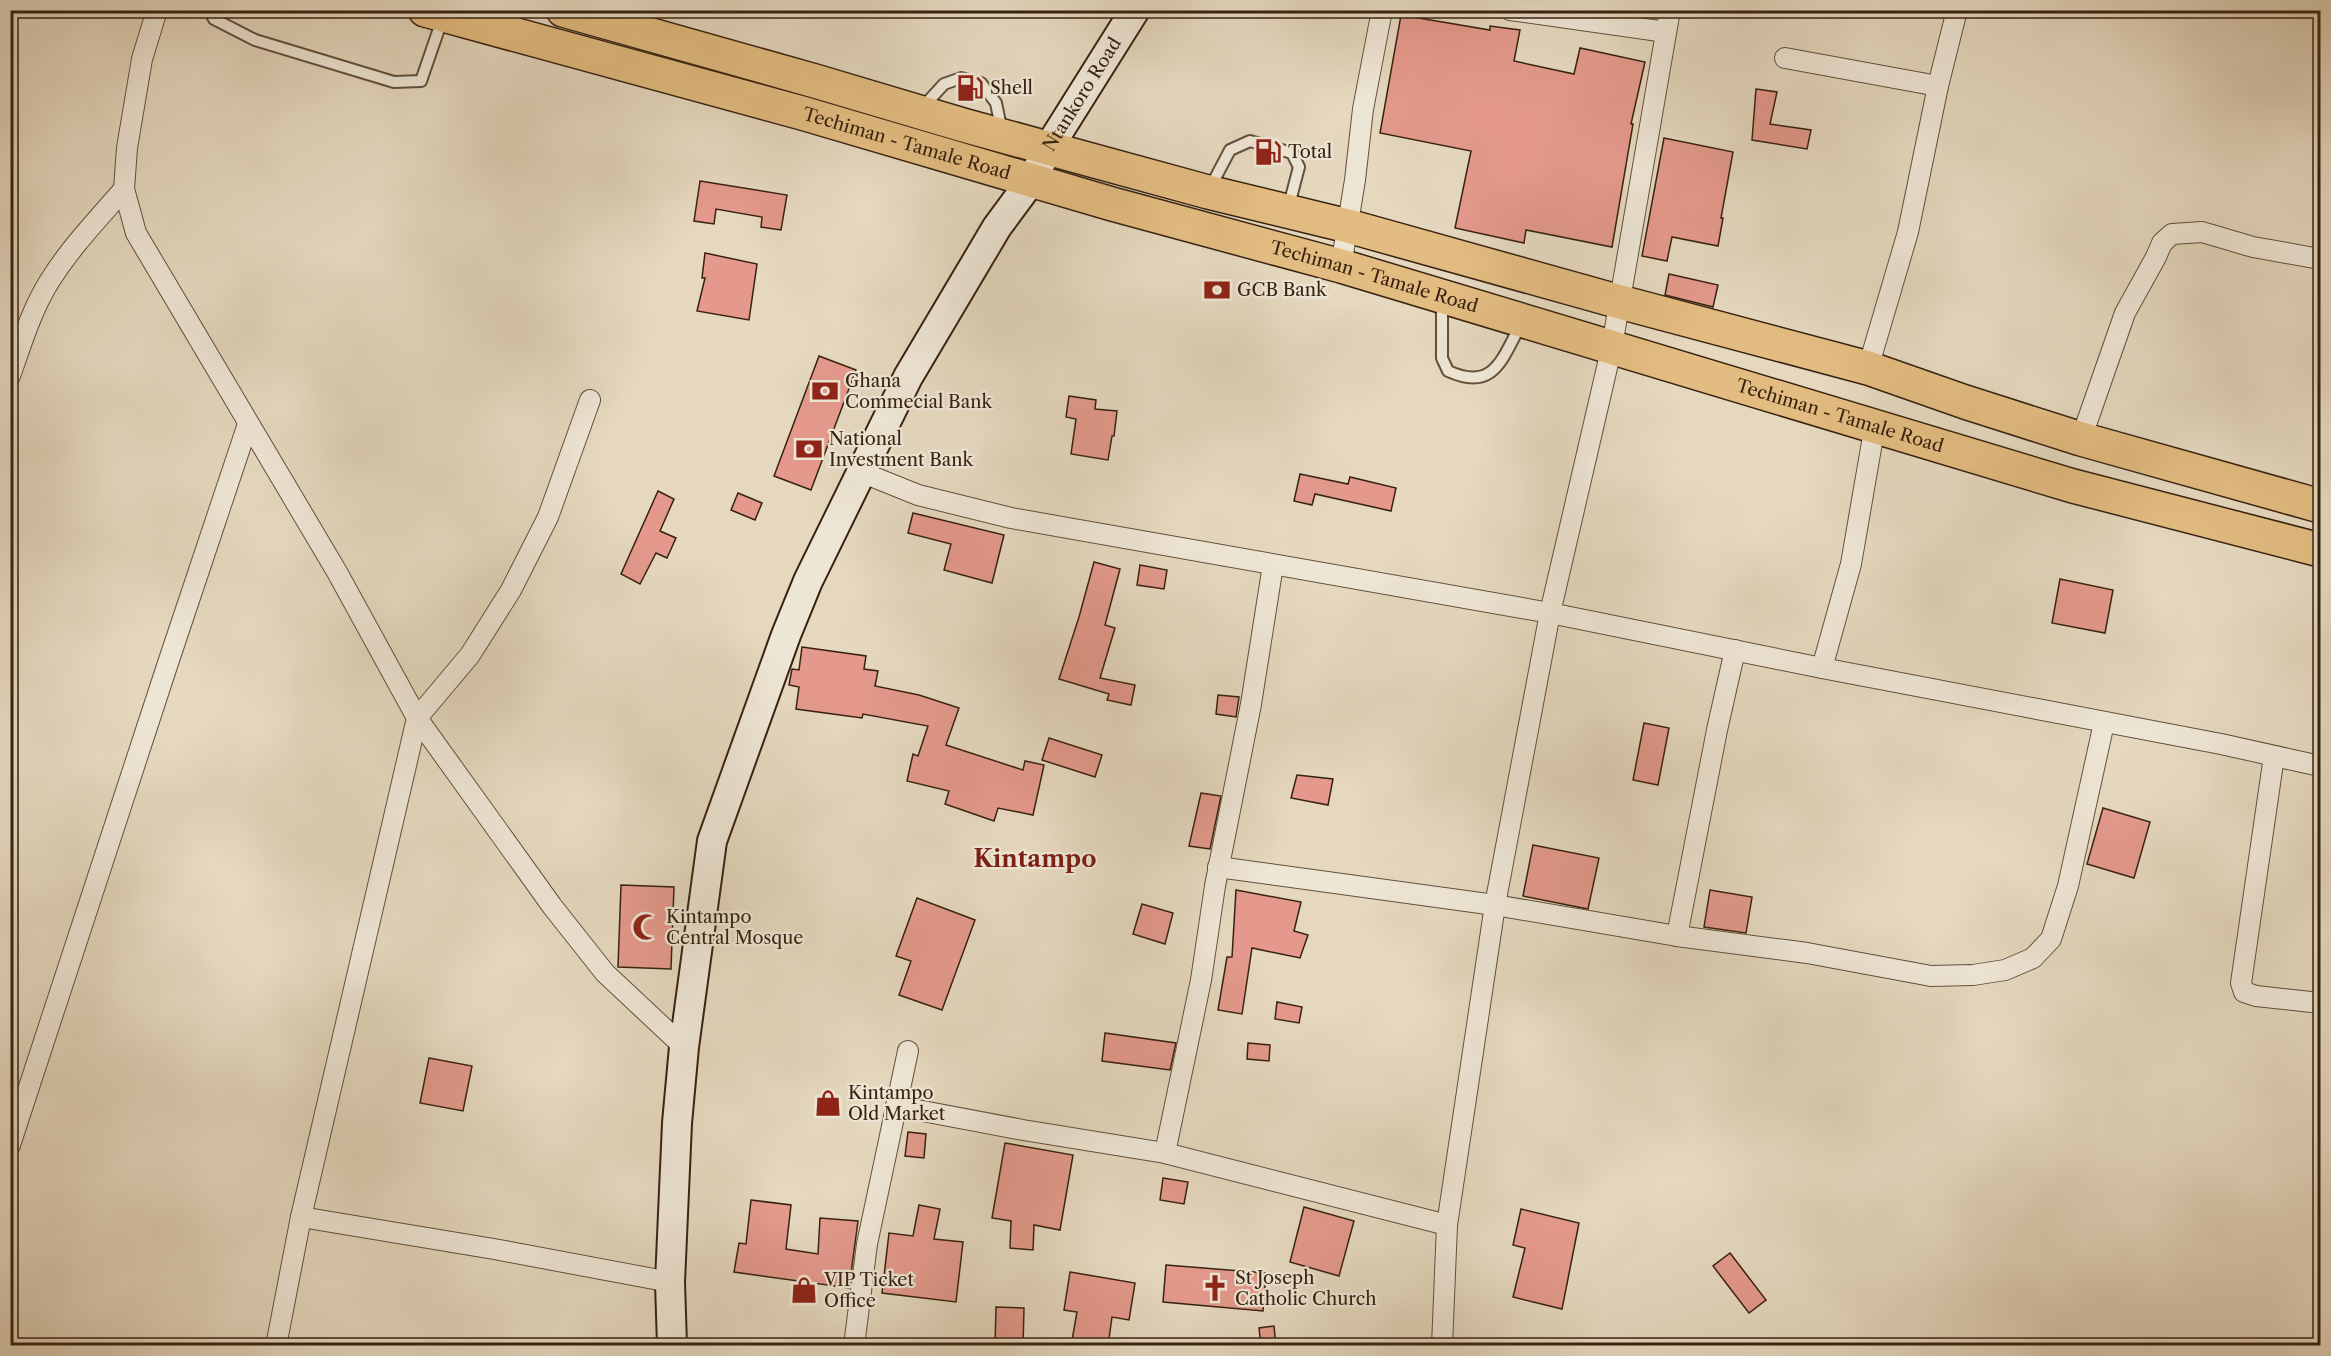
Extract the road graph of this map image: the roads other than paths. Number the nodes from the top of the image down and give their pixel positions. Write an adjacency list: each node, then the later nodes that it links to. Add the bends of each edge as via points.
1 (157, 10): 18 (street, via 142,59)
2 (209, 10): 9 (lane, via 214,19 255,40 394,82 421,81)
3 (563, 10): 14 (highway, Techiman - Tamale Road)
4 (1135, 10): 16 (main road, Ntankoro Road)
5 (1382, 10): 21 (street)
6 (1510, 10): 10 (street)
7 (1670, 10): 11 (street)
8 (1957, 10): 13 (street)
9 (434, 13): 17 (highway, Techiman - Tamale Road, via 802,113)
10 (1575, 15): 11 (street)
11 (1666, 32): 26 (street)
12 (1785, 58): 13 (street)
13 (1938, 86): 29 (street, via 1908,232)
14 (919, 111): 15 (highway, Techiman - Tamale Road); 15 (lane, via 944,84 961,78 981,83 996,103)
15 (1003, 135): 16 (highway, Techiman - Tamale Road)
16 (1049, 147): 17 (main road, Ntankoro Road); 19 (highway, Techiman - Tamale Road)
17 (1031, 181): 24 (highway, Techiman - Tamale Road); 35 (main road, Ntankoro Road, via 997,227 909,377)
18 (124, 189): 30 (street, via 48,284); 32 (street, via 136,233)
19 (1208, 192): 20 (highway, Techiman - Tamale Road); 20 (lane, via 1230,150 1250,141 1292,153 1299,166)
20 (1287, 212): 21 (highway, Techiman - Tamale Road)
21 (1348, 226): 23 (highway, Techiman - Tamale Road); 24 (street)
22 (2320, 259): 34 (street, via 2253,247 2202,232 2172,234 2162,243 2125,313)
23 (1472, 261): 25 (highway); 26 (highway, Techiman - Tamale Road)
24 (1341, 266): 25 (highway, Techiman - Tamale Road)
25 (1454, 299): 27 (highway, Techiman - Tamale Road); 27 (lane, via 1442,358 1448,371 1463,378 1486,376 1498,366)
26 (1620, 302): 28 (street); 29 (highway, Techiman - Tamale Road)
27 (1524, 320): 28 (highway, Techiman - Tamale Road)
28 (1612, 346): 33 (highway, Techiman - Tamale Road); 39 (street)
29 (1868, 368): 34 (highway, Techiman - Tamale Road)
30 (10, 376)
31 (590, 400): 42 (street, via 548,517 511,590 470,655)
32 (248, 424): 42 (street, via 338,572); 53 (street)
33 (1875, 424): 37 (highway, Techiman - Tamale Road, via 2073,486); 41 (street, via 1851,564)
34 (2082, 439): 36 (highway, Techiman - Tamale Road)
35 (861, 472): 38 (street, via 918,495 1011,518); 50 (main road, Ntankoro Road, via 786,634 712,841)
36 (2320, 506)
37 (2320, 550)
38 (1273, 565): 39 (street); 46 (street, via 1251,704)
39 (1550, 613): 40 (street); 47 (street)
40 (1735, 650): 41 (street); 48 (street)
41 (1822, 668): 43 (street)
42 (417, 718): 50 (street, via 605,973); 55 (street)
43 (2104, 723): 44 (street); 48 (street, via 2068,886 2051,939 2033,958 2005,970 1931,976 1807,953)
44 (2274, 756): 45 (street); 49 (street, via 2241,983 2244,992 2256,996)
45 (2320, 766)
46 (1218, 867): 47 (street); 54 (street, via 1201,980)
47 (1495, 905): 48 (street); 56 (street)
48 (1677, 936)
49 (2320, 1004)
50 (684, 1047): 57 (main road, Ntankoro Road)
51 (908, 1051): 52 (street)
52 (896, 1106): 54 (street); 60 (street, via 867,1244)
53 (10, 1146)
54 (1165, 1153): 56 (street)
55 (301, 1216): 57 (street); 58 (street)
56 (1447, 1225): 61 (street)
57 (670, 1282): 59 (main road, Ntankoro Road)
58 (276, 1346)
59 (672, 1346)
60 (854, 1346)
61 (1442, 1346)

